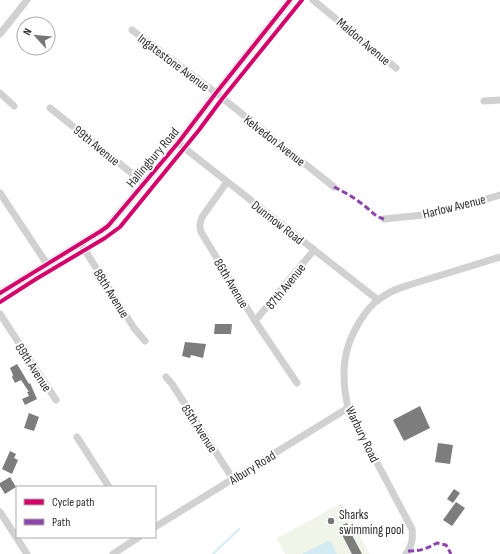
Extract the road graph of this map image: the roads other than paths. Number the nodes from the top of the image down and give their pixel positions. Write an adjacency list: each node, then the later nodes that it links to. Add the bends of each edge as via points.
1 (27, 0): 5 (street)
2 (290, 0): 8 (street, Hallingbury Road)
3 (313, 0): 6 (street, Maldon Avenue)
4 (132, 30): 8 (street, Ingatestone Avenue)
5 (0, 34)
6 (396, 68)
7 (0, 93): 11 (street)
8 (216, 93): 13 (street, Hallingbury Road); 16 (street, Kelvedon Avenue)
9 (500, 100): 10 (street)
10 (484, 101)
11 (14, 106)
12 (50, 108): 15 (street, 99th Avenue)
13 (178, 143): 14 (street, Dunmow Road); 15 (street, Hallingbury Road)
14 (227, 182): 21 (street, Dunmow Road); 27 (street, 86th Avenue, via 202,217 199,228)
15 (144, 183): 20 (street, Hallingbury Road, via 108,226)
16 (334, 187)
17 (0, 193): 23 (street)
18 (500, 195): 19 (street, Harlow Avenue, via 433,214)
19 (384, 219)
20 (82, 244): 23 (street, Hallingbury Road); 28 (street, 88th Avenue, via 134,328)
21 (314, 250): 25 (street, Dunmow Road); 27 (street, 87th Avenue)
22 (500, 257): 25 (street, Warbury Road, via 398,288)
23 (47, 264): 24 (street, Hallingbury Road)
24 (0, 293)
25 (378, 300): 32 (street, Warbury Road, via 356,328 346,351 344,379)
26 (0, 314): 31 (street, 89th Avenue)
27 (255, 321): 30 (street, 86th Avenue)
28 (145, 341)
29 (166, 377): 34 (street, 85th Avenue)
30 (297, 383)
31 (56, 400)
32 (348, 408): 34 (street, Albury Road); 43 (street, Warbury Road, via 412,529 411,545)
33 (77, 437): 35 (street)
34 (233, 479): 37 (street, Albury Road)
35 (108, 486)
36 (0, 512): 38 (street)
37 (156, 526)
38 (16, 537)
39 (17, 538): 41 (street)
40 (137, 538): 42 (street)
41 (27, 554)
42 (113, 554)
43 (406, 554)

